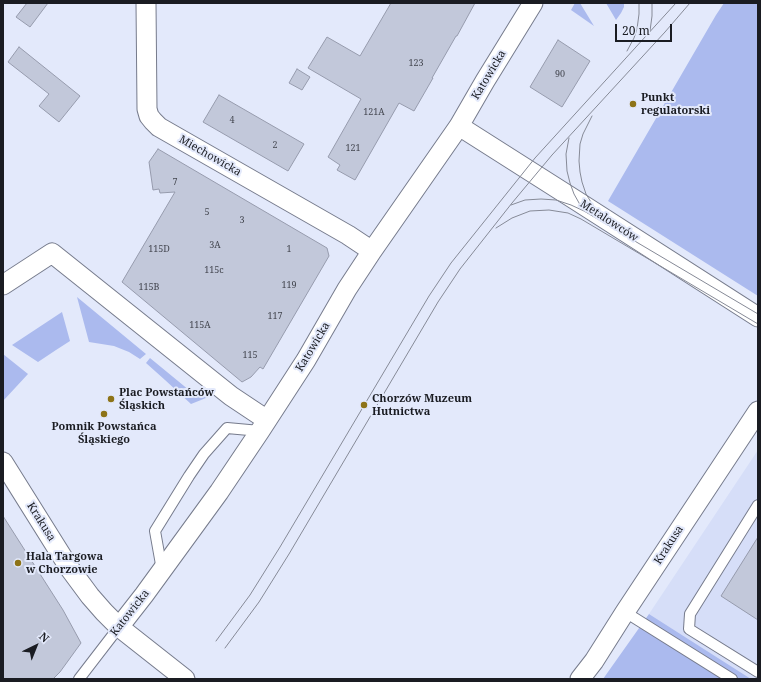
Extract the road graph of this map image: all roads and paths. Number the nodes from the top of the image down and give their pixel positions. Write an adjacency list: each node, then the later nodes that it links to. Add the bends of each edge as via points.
1 (146, 3): 4 (street, Miechowicka, via 147,109 153,121 159,127)
2 (533, 3): 3 (street, Katowicka)
3 (459, 126): 4 (street, Katowicka); 6 (street, Metalowców)
4 (372, 251): 8 (street, Katowicka)
5 (3, 285): 8 (street, via 52,253 231,396)
6 (758, 317)
7 (758, 410): 12 (street, Krakusa)
8 (263, 425): 11 (street, Katowicka, via 219,492); 11 (lane, via 227,428 204,454 155,530)
9 (3, 462): 13 (street, Krakusa, via 70,569 94,601)
10 (758, 505): 14 (lane, via 690,614 689,629)
11 (162, 570): 13 (street, Katowicka)
12 (625, 612): 17 (street, Krakusa); 18 (lane)
13 (119, 627): 15 (lane, Katowicka); 16 (street, Krakusa)
14 (758, 672)
15 (78, 679)
16 (185, 679)
17 (580, 679)
18 (732, 679)

